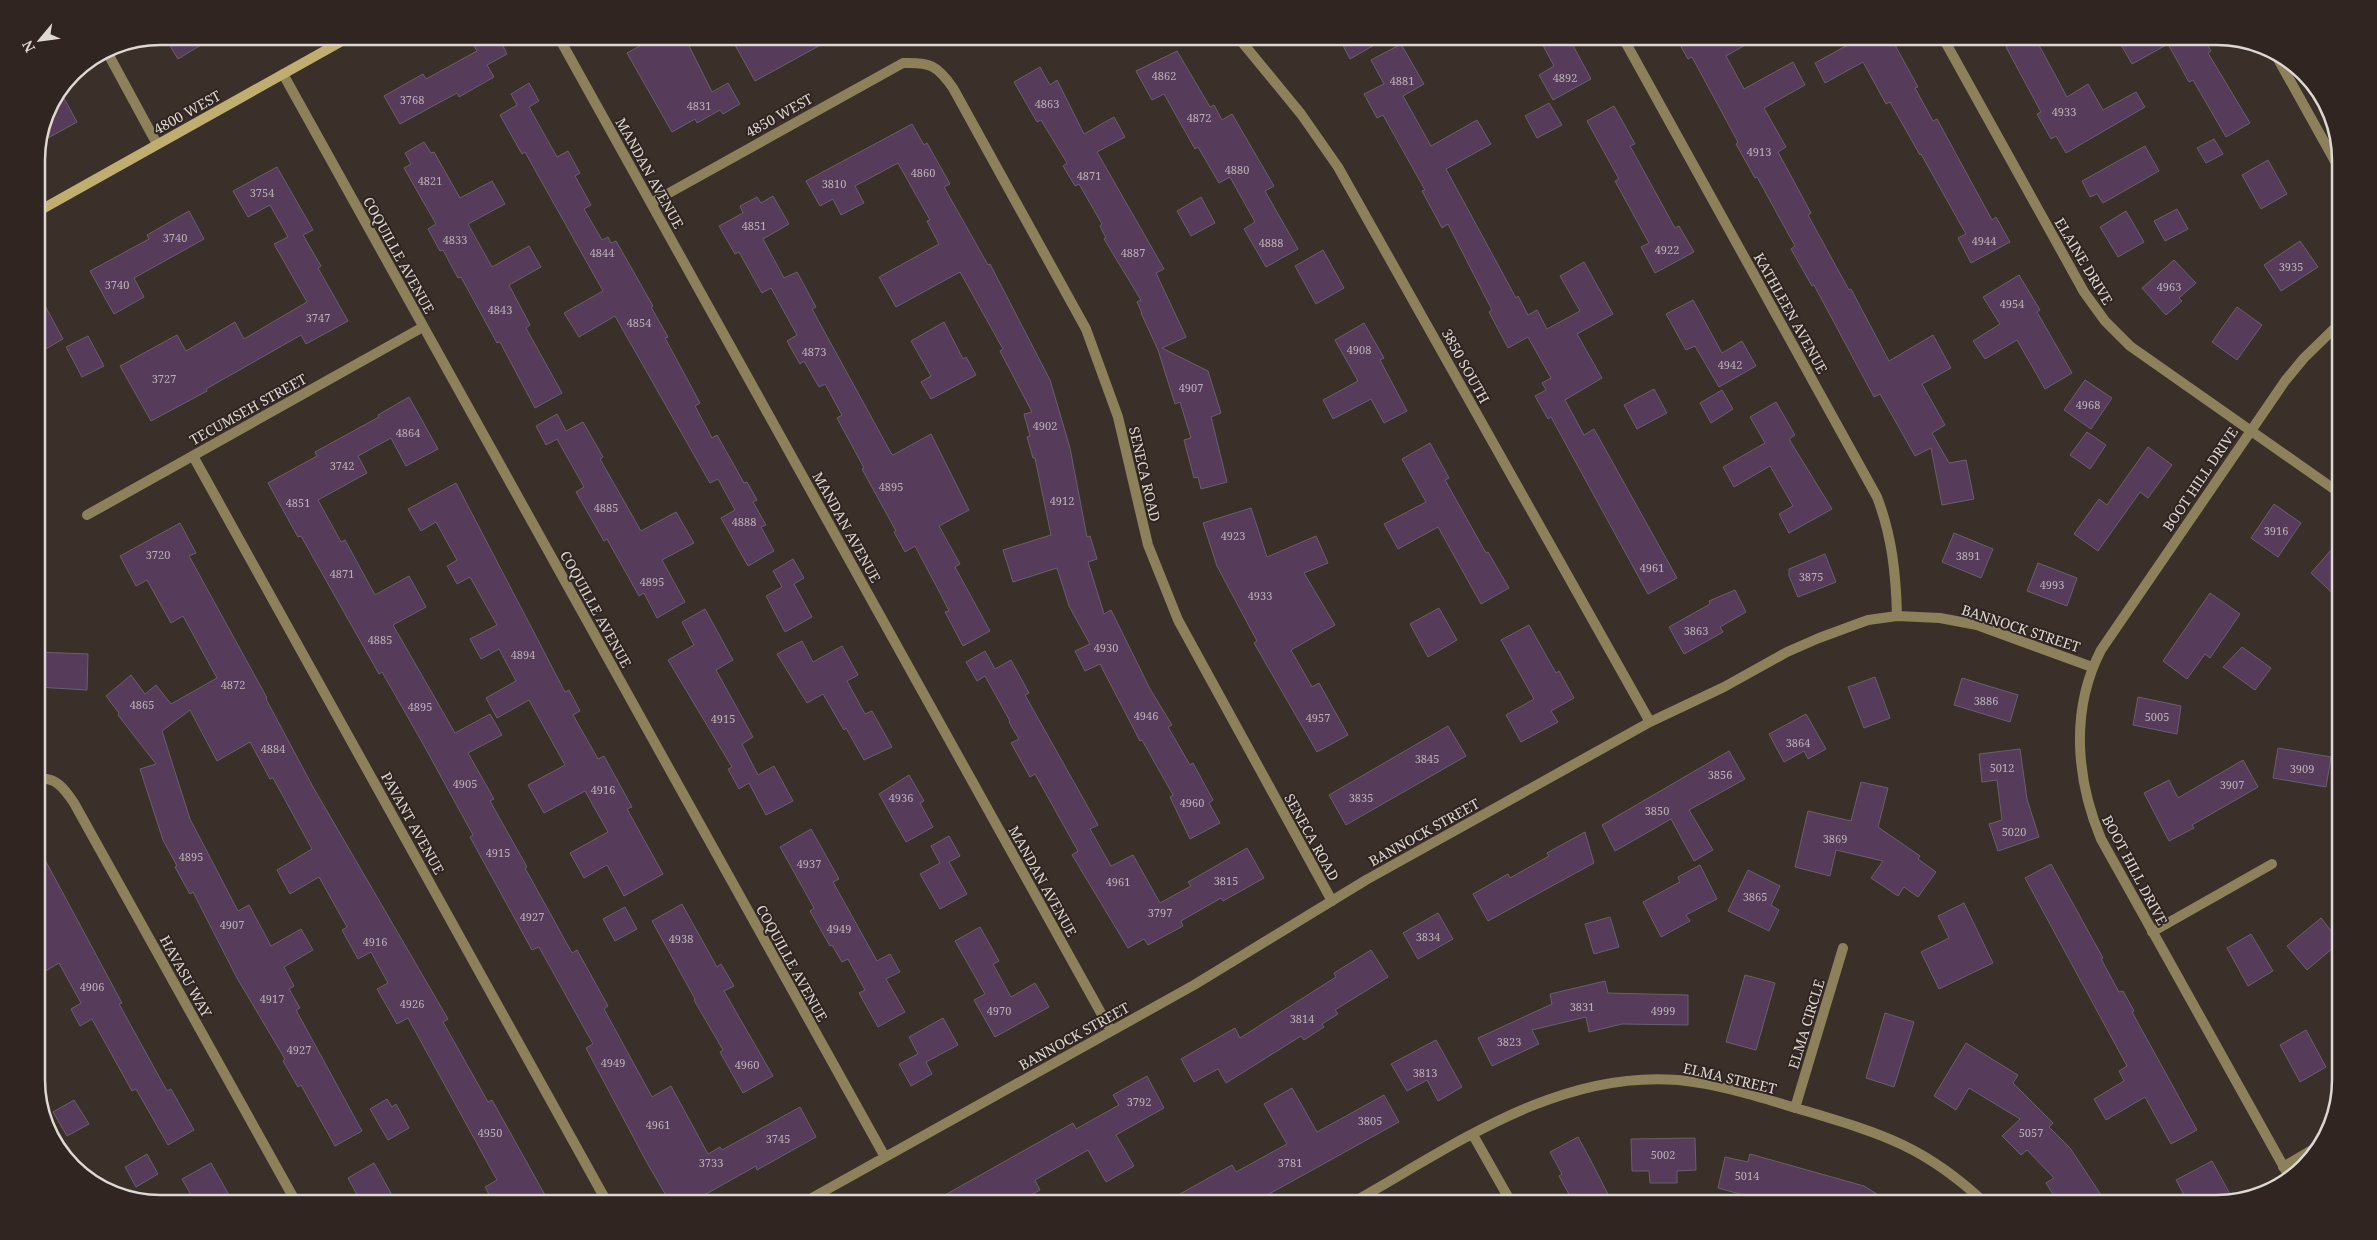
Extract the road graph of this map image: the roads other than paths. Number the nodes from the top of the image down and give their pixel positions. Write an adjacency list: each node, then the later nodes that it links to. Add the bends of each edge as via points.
1 (335, 45): 9 (main road, 4800 WEST)
2 (563, 45): 12 (street, MANDAN AVENUE)
3 (1244, 45): 22 (street, 3850 SOUTH, via 1301,114 1338,166)
4 (1627, 45): 20 (street, KATHLEEN AVENUE, via 1877,497 1894,556)
5 (1947, 45): 16 (street, ELAINE DRIVE, via 2094,307 2130,346)
6 (110, 57): 10 (street)
7 (924, 62): 12 (street, 4850 WEST, via 903,63 876,76); 25 (street, SENECA ROAD, via 941,73 953,88 1086,329 1118,417 1141,519 1166,594 1189,644)
8 (2281, 64): 11 (street)
9 (283, 74): 10 (main road, 4800 WEST); 14 (street, COQUILLE AVENUE)
10 (157, 144): 13 (main road, 4800 WEST)
11 (2332, 157)
12 (651, 203): 28 (street, MANDAN AVENUE)
13 (45, 207)
14 (423, 327): 17 (street, TECUMSEH STREET); 32 (street, COQUILLE AVENUE)
15 (2332, 330): 16 (street, BOOT HILL DRIVE, via 2304,358)
16 (2250, 430): 18 (street, ELAINE DRIVE); 21 (street, BOOT HILL DRIVE)
17 (193, 456): 19 (street, TECUMSEH STREET); 36 (street, PAVANT AVENUE)
18 (2332, 488)
19 (87, 515)
20 (1897, 616): 21 (street, BANNOCK STREET, via 1940,618 1977,625); 22 (street, BANNOCK STREET, via 1868,620 1818,638)
21 (2092, 667): 26 (street, BOOT HILL DRIVE, via 2080,742 2084,790 2101,839)
22 (1650, 722): 25 (street, BANNOCK STREET)
23 (45, 779): 35 (street, HAVASU WAY, via 60,785 74,802)
24 (2272, 864): 26 (street)
25 (1332, 901): 28 (street, BANNOCK STREET)
26 (2152, 932): 33 (street, BOOT HILL DRIVE)
27 (1843, 948): 29 (street, ELMA CIRCLE)
28 (1111, 1031): 32 (street, BANNOCK STREET)
29 (1795, 1108): 30 (street, ELMA STREET, via 1697,1082 1628,1080 1554,1097 1516,1112); 40 (street, ELMA STREET, via 1877,1132 1903,1144 1950,1172)
30 (1473, 1135): 38 (street, ELMA STREET); 39 (street)
31 (2305, 1154): 33 (street)
32 (885, 1157): 37 (street, BANNOCK STREET)
33 (2283, 1166): 34 (street, BOOT HILL DRIVE)
34 (2286, 1172)
35 (292, 1195)
36 (603, 1195)
37 (817, 1195)
38 (1366, 1195)
39 (1507, 1195)
40 (1976, 1195)

